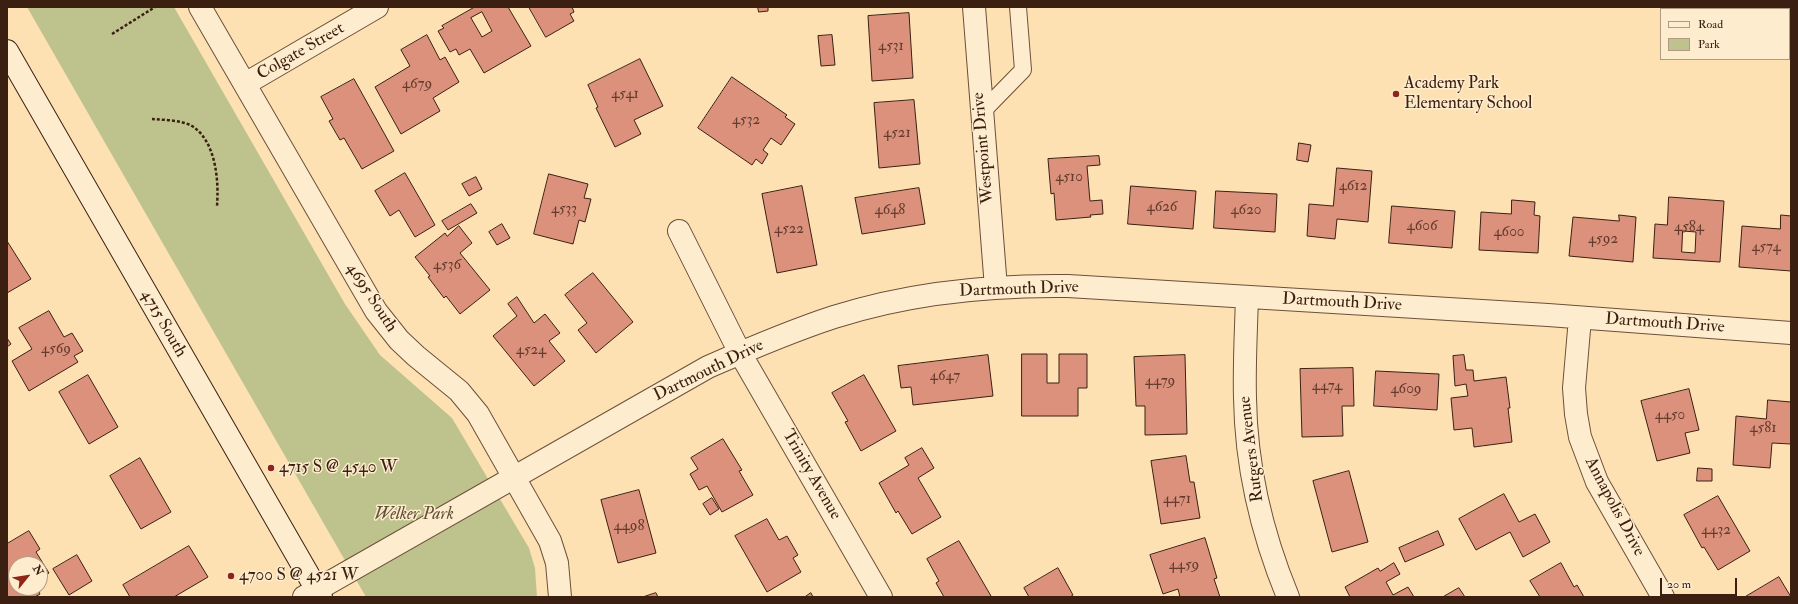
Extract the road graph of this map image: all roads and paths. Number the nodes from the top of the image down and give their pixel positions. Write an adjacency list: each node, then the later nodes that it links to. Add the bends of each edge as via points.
1 (155, 7): 6 (path)
2 (200, 7): 8 (street, 4695 South)
3 (377, 7): 8 (street, Colgate Street)
4 (974, 7): 9 (street, Westpoint Drive)
5 (1018, 7): 9 (lane, via 1023,70)
6 (112, 34)
7 (7, 51): 19 (street, 4715 South)
8 (245, 84): 18 (street, 4695 South, via 376,311 404,345 459,391 478,414)
9 (982, 112): 13 (street, Westpoint Drive)
10 (152, 119): 11 (path, via 176,121 192,126 203,136 212,155 218,194)
11 (217, 206)
12 (679, 231): 17 (street, Trinity Avenue)
13 (996, 288): 14 (street, Dartmouth Drive, via 1068,286); 17 (street, Dartmouth Drive, via 913,299 843,314)
14 (1247, 297): 15 (street, Dartmouth Drive); 22 (street, Rutgers Avenue, via 1245,398 1251,468 1268,544)
15 (1580, 318): 16 (street, Dartmouth Drive); 23 (street, Annapolis Drive, via 1574,388 1580,437 1597,482)
16 (1791, 333)
17 (740, 353): 18 (street, Dartmouth Drive, via 708,367); 21 (street, Trinity Avenue)
18 (513, 478): 19 (street, Dartmouth Drive); 20 (street, 4695 South, via 550,541 557,563)
19 (314, 595)
20 (560, 597)
21 (881, 597)
22 (1288, 597)
23 (1662, 597)

